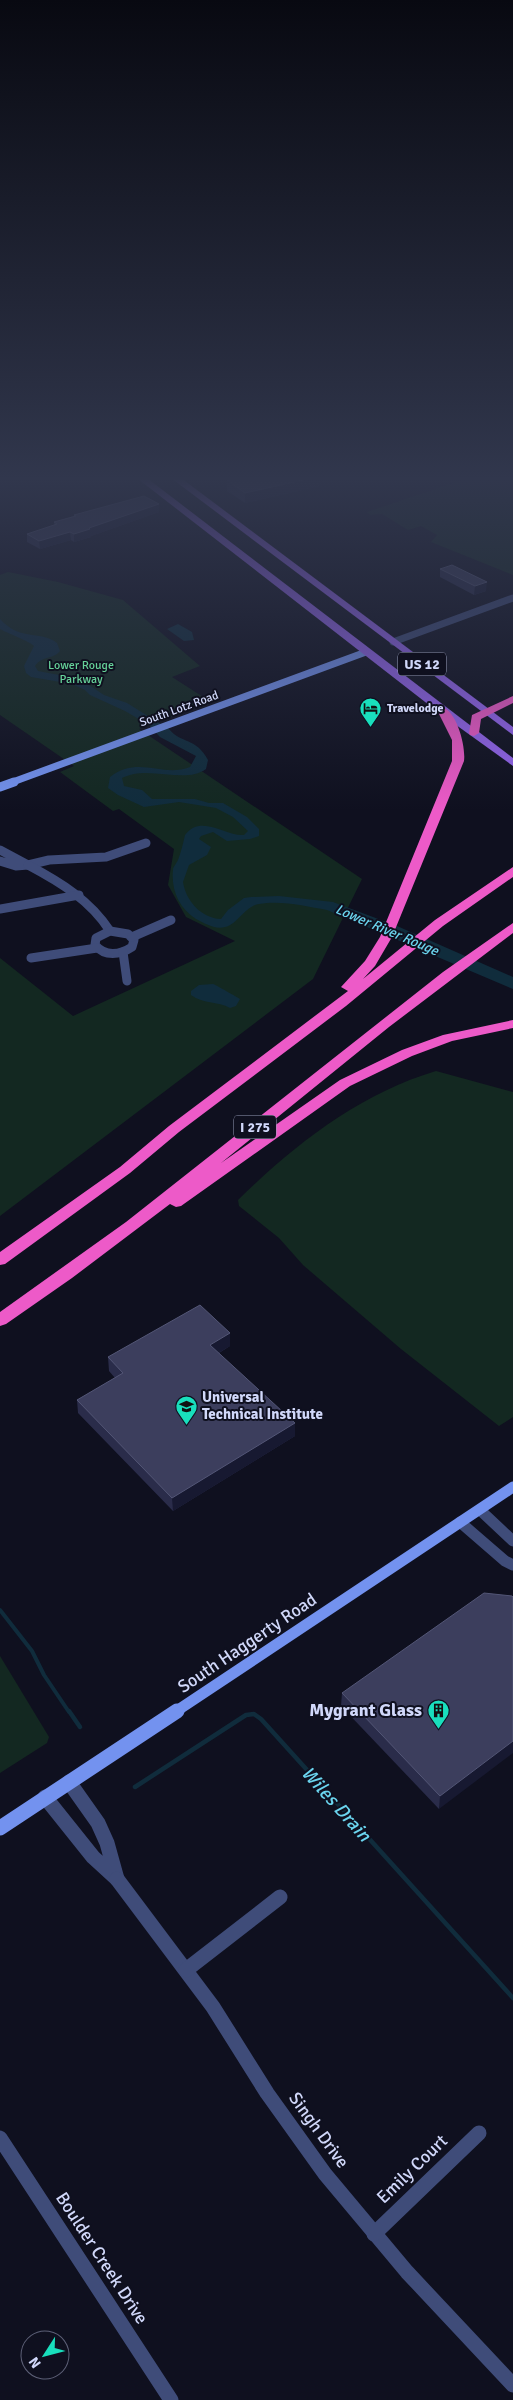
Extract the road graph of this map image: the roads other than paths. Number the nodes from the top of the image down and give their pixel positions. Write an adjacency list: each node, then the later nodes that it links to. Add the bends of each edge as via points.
1 (300, 587): 3 (main road)
2 (320, 587): 5 (main road, US 12)
3 (295, 588): 6 (main road, US 12)
4 (513, 598): 5 (street)
5 (393, 642): 7 (main road, US 12)
6 (366, 652): 8 (main road, US 12); 15 (street, South Lotz Road)
7 (428, 668): 8 (main road, via 418,676); 11 (main road, US 12)
8 (393, 673): 10 (main road, US 12)
9 (513, 699): 11 (highway)
10 (442, 710): 13 (main road, US 12); 32 (highway, via 457,738 459,757 399,907 373,959 350,985)
11 (484, 712): 12 (main road, US 12); 13 (highway, via 476,717)
12 (513, 732)
13 (474, 733): 14 (main road, US 12)
14 (513, 763)
15 (0, 787)
16 (146, 843): 19 (street, via 106,857 49,860)
17 (0, 850): 19 (street)
18 (0, 861): 19 (street, via 10,866)
19 (28, 865): 21 (street)
20 (513, 871): 32 (highway, via 439,923)
21 (79, 895): 22 (street); 25 (street)
22 (0, 909)
23 (171, 920): 26 (street)
24 (513, 927): 34 (highway, I 275)
25 (110, 931): 26 (street); 27 (street, via 96,938 94,945)
26 (132, 937): 28 (street, via 134,944)
27 (97, 948): 28 (street, via 106,953); 29 (street)
28 (123, 952): 30 (street)
29 (30, 958)
30 (127, 981)
31 (513, 1024): 34 (highway, via 448,1038 407,1053 345,1083 126,1239)
32 (174, 1129): 33 (highway, via 125,1170)
33 (0, 1260)
34 (75, 1268): 35 (highway, I 275)
35 (0, 1320)
36 (513, 1487): 37 (street, South Haggerty Road)
37 (480, 1510): 38 (street, South Haggerty Road); 39 (street)
38 (460, 1522): 40 (street); 41 (street, South Haggerty Road)
39 (513, 1541)
40 (513, 1565)
41 (68, 1782): 42 (street, South Haggerty Road); 44 (street, Singh Drive, via 98,1823)
42 (45, 1797): 43 (street, South Haggerty Road); 44 (street, Singh Drive, via 93,1857)
43 (0, 1828)
44 (117, 1879): 46 (street, Singh Drive)
45 (280, 1897): 46 (street)
46 (186, 1970): 49 (street, Singh Drive, via 293,2131)
47 (479, 2133): 49 (street, Emily Court)
48 (0, 2138): 51 (street, Boulder Creek Drive)
49 (374, 2234): 50 (street, Singh Drive)
50 (513, 2385)
51 (167, 2399)

